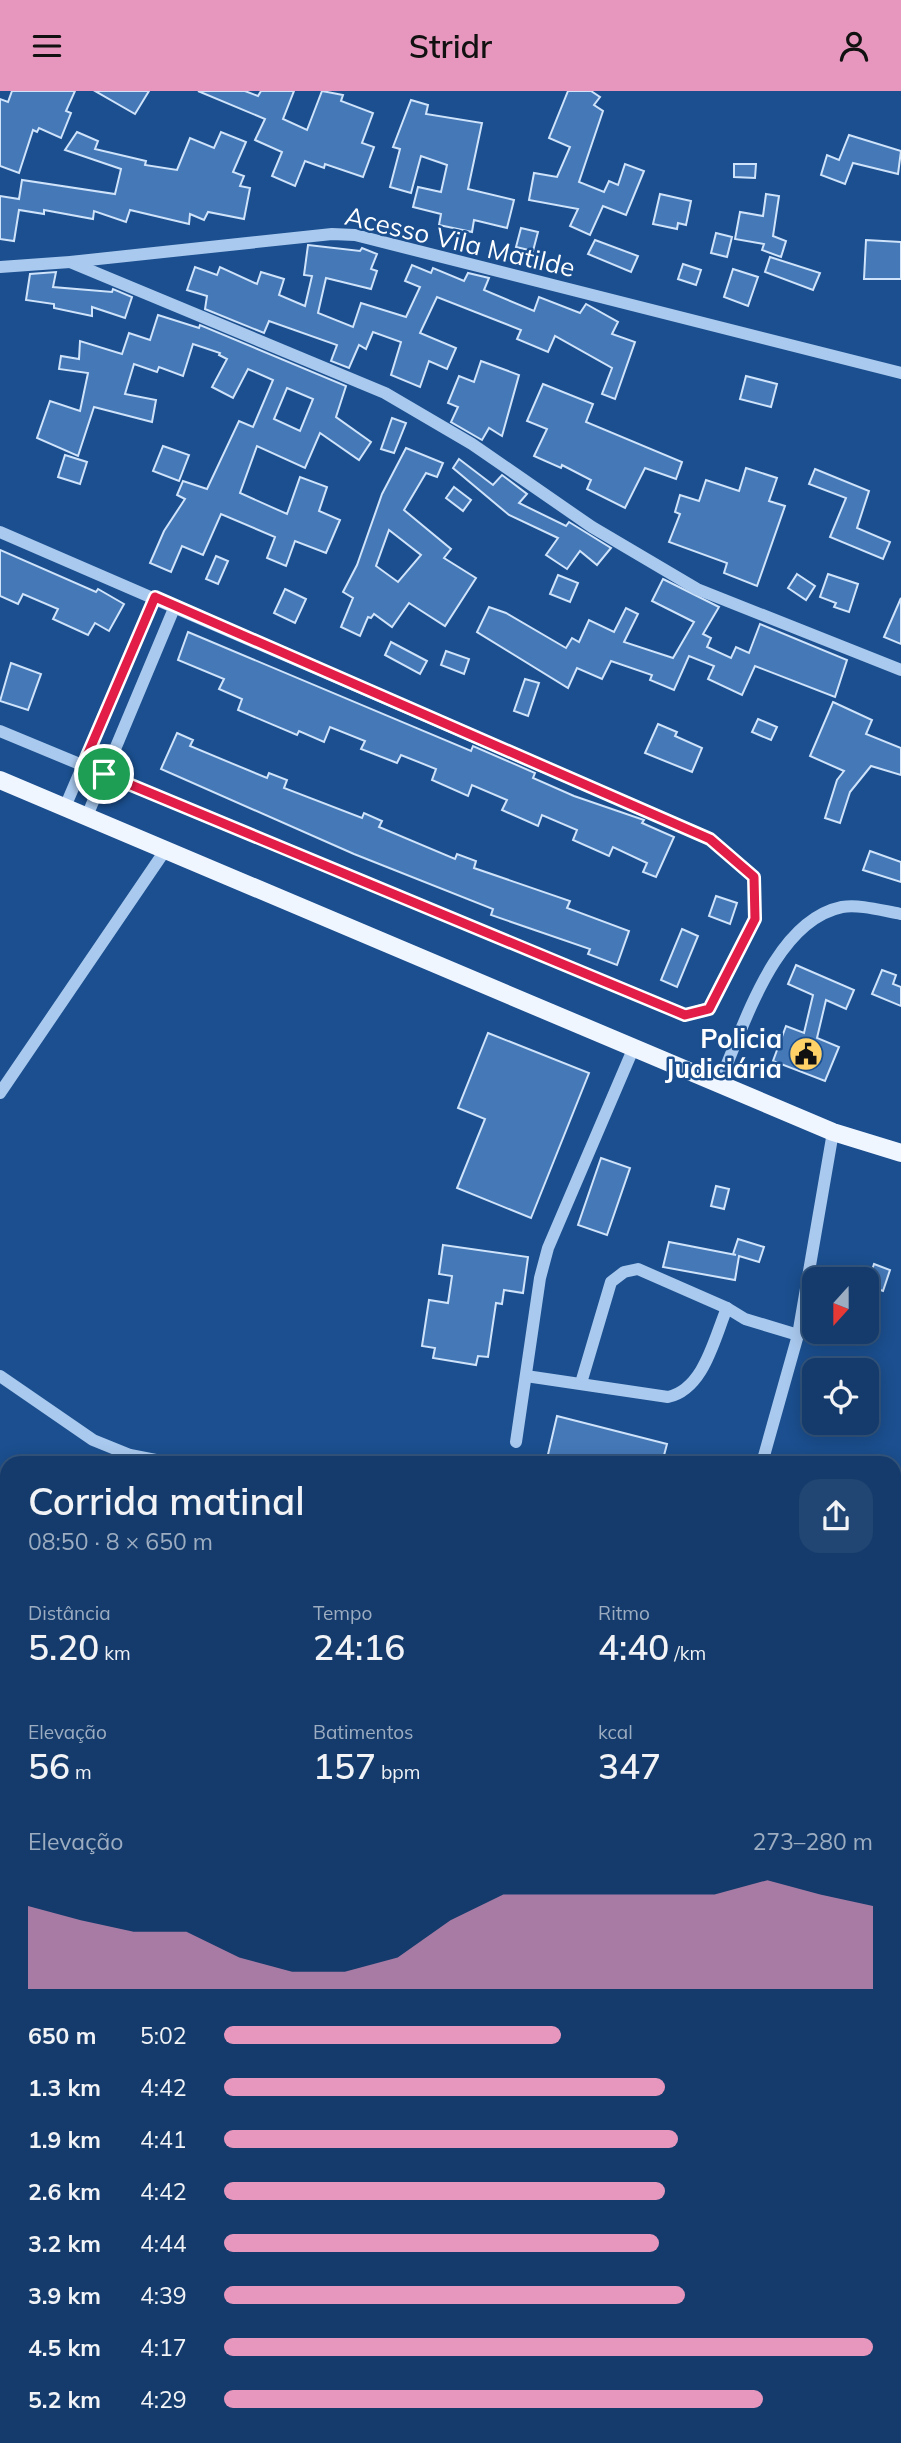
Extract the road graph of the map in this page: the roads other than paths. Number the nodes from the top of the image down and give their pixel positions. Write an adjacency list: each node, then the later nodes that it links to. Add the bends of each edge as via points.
1 (70, 263): 2 (street, Acesso Vila Matilde); 3 (street, Acesso Vila Matilde, via 332,233 355,235); 7 (street, via 385,393 697,589)
2 (0, 267)
3 (901, 373)
4 (0, 532): 5 (street)
5 (155, 597): 6 (street); 9 (street)
6 (175, 606): 10 (street); 10 (street, via 710,839 754,877 755,919 709,1009 685,1015)
7 (901, 670)
8 (0, 731): 9 (street)
9 (83, 765): 10 (street); 12 (street)
10 (104, 774): 13 (street)
11 (0, 780): 12 (main road)
12 (65, 807): 13 (main road)
13 (86, 815): 14 (main road)
14 (166, 849): 16 (main road); 18 (street)
15 (901, 914): 17 (street, via 844,907 821,914 794,937 772,964)
16 (634, 1047): 17 (main road); 24 (street, via 548,1248)
17 (719, 1083): 19 (main road)
18 (0, 1093)
19 (834, 1132): 20 (main road); 22 (street)
20 (901, 1153)
21 (727, 1308): 22 (street, via 745,1319); 25 (street, via 695,1382 683,1394 668,1397); 25 (street, via 638,1269 624,1272 611,1282)
22 (799, 1335): 28 (street)
23 (0, 1376): 27 (street, via 93,1440)
24 (526, 1376): 25 (street); 26 (street)
25 (581, 1383)
26 (516, 1442)
27 (135, 1456)
28 (764, 1456)

